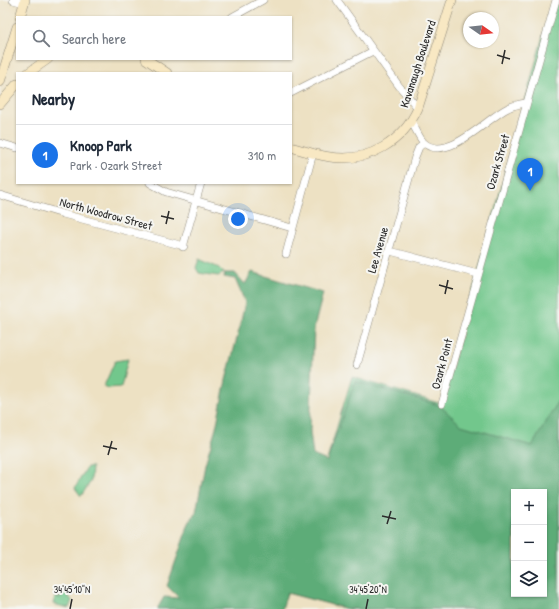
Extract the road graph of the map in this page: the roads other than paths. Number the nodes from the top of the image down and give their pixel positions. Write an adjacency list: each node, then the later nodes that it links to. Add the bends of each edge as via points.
1 (14, 0): 6 (street)
2 (263, 0): 8 (street)
3 (337, 0): 10 (street)
4 (452, 0): 20 (street, Kavanaugh Boulevard)
5 (556, 0): 18 (street, Ozark Street)
6 (25, 2): 7 (street)
7 (20, 16)
8 (234, 16)
9 (16, 30): 15 (street)
10 (373, 51): 17 (street); 20 (street)
11 (47, 60): 13 (street)
12 (148, 60): 14 (street)
13 (29, 72)
14 (166, 72)
15 (0, 82)
16 (16, 85): 19 (street)
17 (292, 92)
18 (526, 103): 23 (street, via 508,108 452,146 435,147); 34 (street, Ozark Street)
19 (0, 104)
20 (418, 108): 21 (street, Kavanaugh Boulevard)
21 (412, 121): 23 (street); 26 (street, Kavanaugh Boulevard, via 392,142 367,155 342,158)
22 (0, 143): 25 (street)
23 (424, 143): 32 (street, Lee Avenue, via 419,146 415,157)
24 (292, 147): 26 (street, Kavanaugh Boulevard)
25 (16, 148)
26 (313, 153): 31 (street)
27 (151, 184): 30 (street, via 160,190)
28 (201, 184): 30 (street)
29 (0, 195): 30 (street, North Woodrow Street, via 183,247)
30 (196, 200): 31 (street)
31 (292, 228): 33 (street)
32 (390, 251): 34 (street); 36 (street, Lee Avenue)
33 (286, 254)
34 (478, 274): 35 (street, Ozark Street)
35 (462, 331): 37 (street, Ozark Point)
36 (357, 365)
37 (442, 404)

